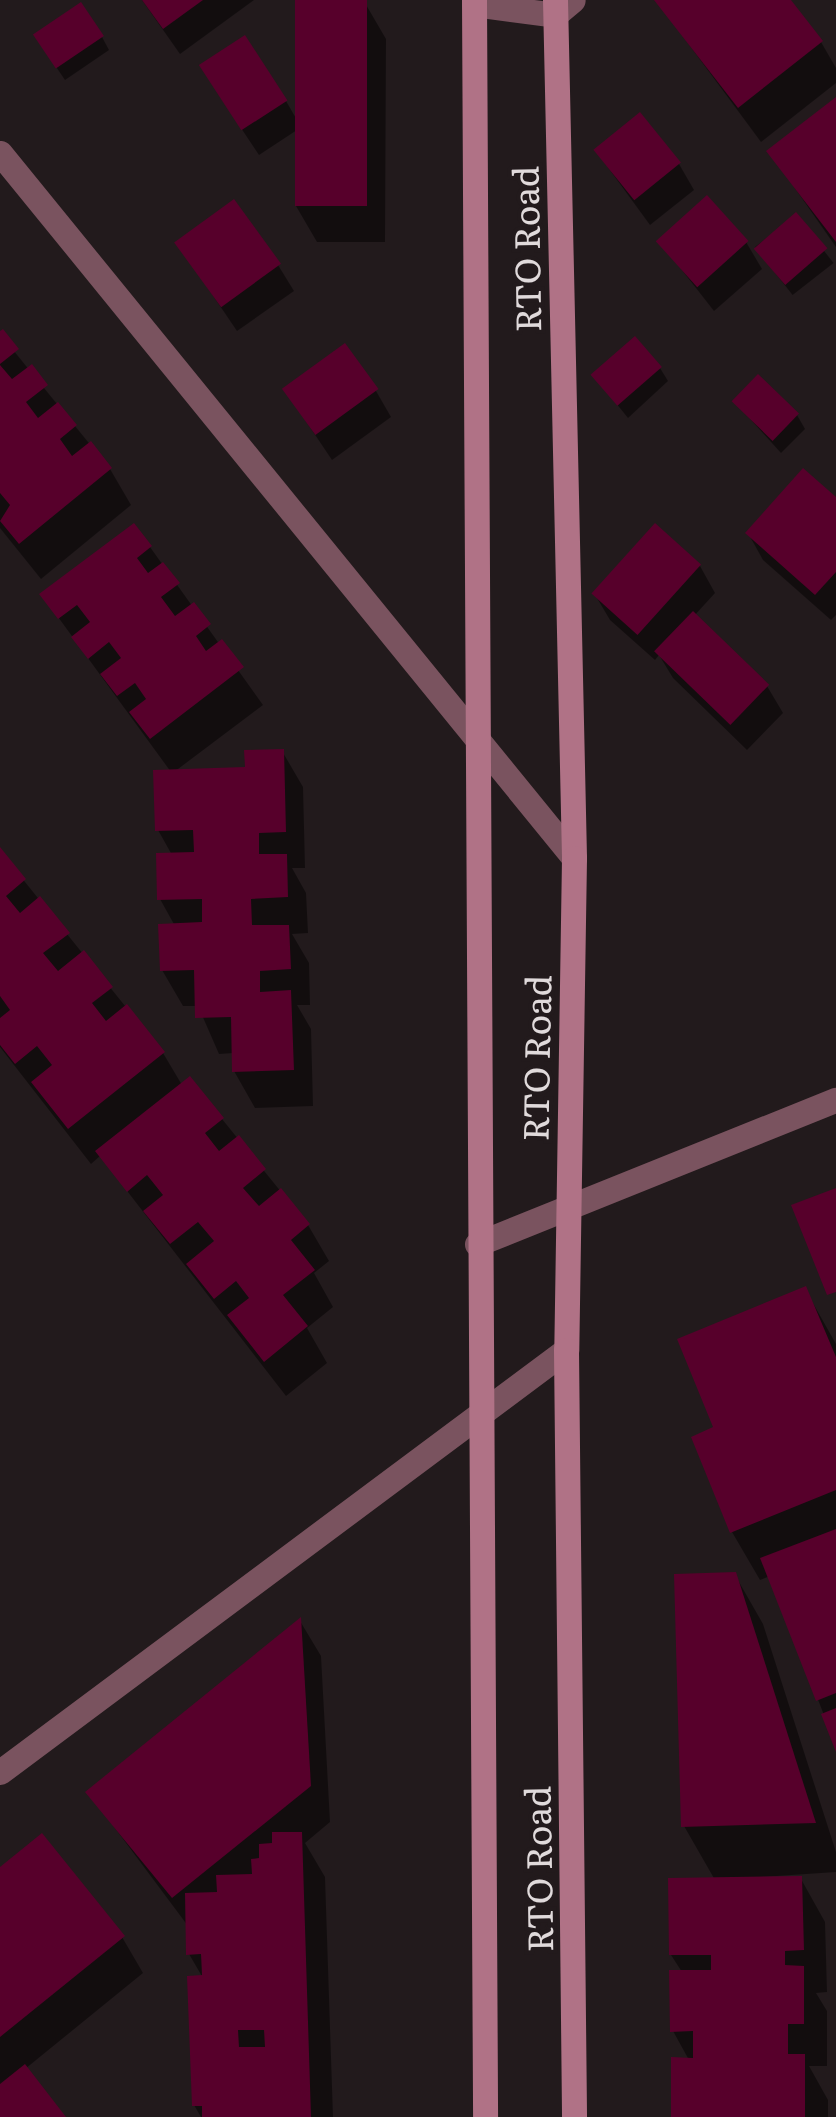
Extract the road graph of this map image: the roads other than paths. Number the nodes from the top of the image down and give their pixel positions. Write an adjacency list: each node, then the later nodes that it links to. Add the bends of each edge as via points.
1 (474, 2): 2 (street); 4 (street, RTO Road)
2 (561, 5): 5 (street, RTO Road)
3 (0, 153): 4 (street)
4 (481, 744): 5 (street); 8 (street, RTO Road)
5 (574, 858): 7 (street, RTO Road)
6 (836, 1100): 7 (street)
7 (566, 1210): 8 (street); 9 (street, RTO Road)
8 (477, 1244): 10 (street, RTO Road)
9 (566, 1350): 10 (street); 13 (street, RTO Road)
10 (476, 1414): 11 (street); 12 (street, RTO Road)
11 (0, 1772)
12 (485, 2117)
13 (574, 2117)

